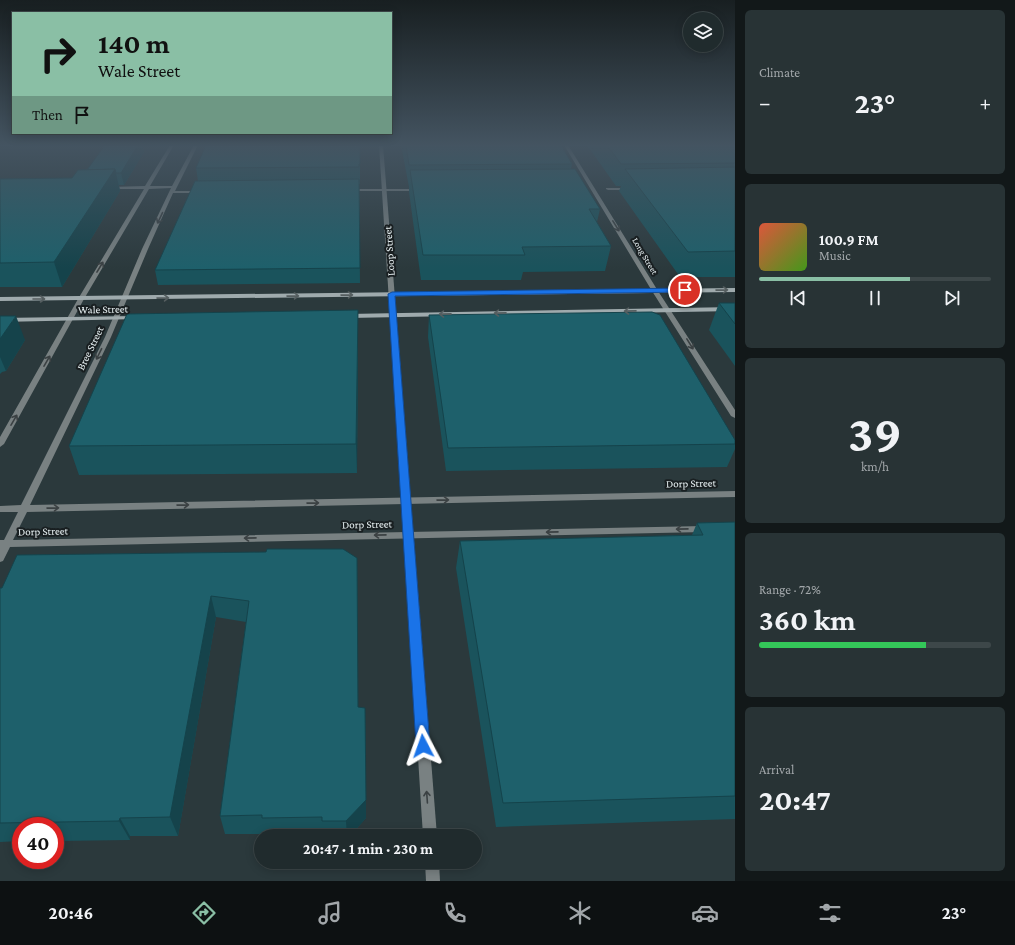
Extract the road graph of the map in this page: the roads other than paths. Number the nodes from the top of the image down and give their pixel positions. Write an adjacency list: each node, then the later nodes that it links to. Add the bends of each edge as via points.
1 (175, 186): 9 (street, Bree Street)
2 (384, 186): 11 (street, Loop Street)
3 (103, 188): 4 (street)
4 (146, 188): 9 (street); 19 (street, one-way to 4)
5 (585, 188): 6 (street)
6 (593, 188): 15 (street, Long Street, one-way to 15)
7 (632, 188): 8 (street)
8 (608, 189)
9 (173, 190): 13 (street); 17 (street, Bree Street, one-way to 17)
10 (341, 190): 11 (street)
11 (384, 190): 12 (street); 16 (street, Loop Street)
12 (429, 190)
13 (202, 192)
14 (735, 290): 15 (main road, Wale Street, one-way to 14)
15 (655, 291): 16 (main road, Wale Street); 21 (street, Long Street)
16 (392, 294): 17 (main road, Wale Street, one-way to 16); 22 (street, Loop Street)
17 (124, 298): 19 (main road, Wale Street); 26 (street, Bree Street)
18 (0, 299): 19 (main road, Wale Street, one-way to 19)
19 (81, 299): 25 (street)
20 (735, 309): 21 (main road)
21 (669, 310): 22 (main road, one-way to 22); 28 (street, Long Street, one-way to 28)
22 (393, 315): 23 (main road); 31 (street, Loop Street)
23 (345, 316)
24 (141, 318): 26 (main road, Wale Street)
25 (71, 319): 26 (main road, Wale Street); 27 (main road, Wale Street); 29 (street, one-way to 25)
26 (116, 319): 33 (street, Bree Street, one-way to 33)
27 (0, 320)
28 (735, 416)
29 (0, 444)
30 (735, 494): 31 (street, Dorp Street, one-way to 30)
31 (407, 501): 33 (street, Dorp Street, one-way to 31); 35 (street, Loop Street)
32 (0, 509): 33 (street, Dorp Street)
33 (24, 509): 36 (street, Bree Street)
34 (711, 528): 35 (street, Dorp Street, one-way to 35)
35 (409, 535): 36 (street, Dorp Street, one-way to 36); 38 (street, Loop Street, one-way to 35)
36 (4, 544): 37 (street, Bree Street)
37 (0, 558)
38 (430, 829)
39 (432, 869): 40 (street)
40 (433, 881)

